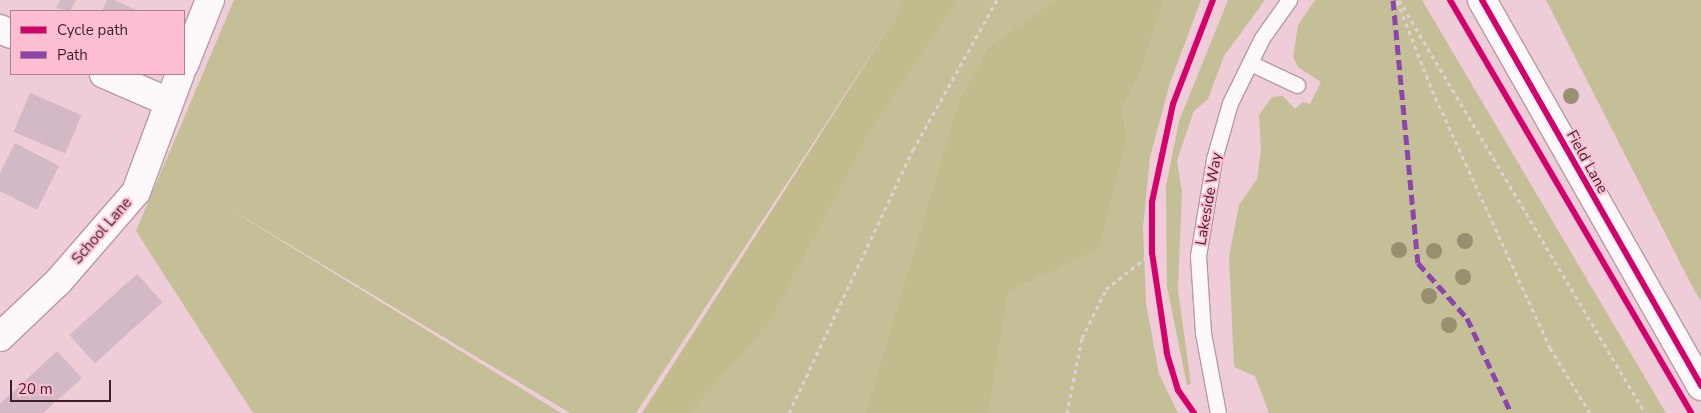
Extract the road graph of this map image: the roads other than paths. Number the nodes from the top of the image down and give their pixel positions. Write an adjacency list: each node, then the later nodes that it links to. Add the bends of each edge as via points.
1 (210, 0): 4 (street)
2 (1289, 0): 5 (lane, Lakeside Way)
3 (1482, 0): 11 (street, Field Lane)
4 (185, 62)
5 (1250, 63): 8 (lane); 12 (lane, Lakeside Way, via 1230,103 1214,159 1198,256 1203,333)
6 (106, 75): 9 (street)
7 (180, 75): 9 (street, School Lane)
8 (1297, 85)
9 (168, 102): 10 (street, School Lane, via 136,192 58,282)
10 (0, 336)
11 (1701, 386)
12 (1218, 413)

